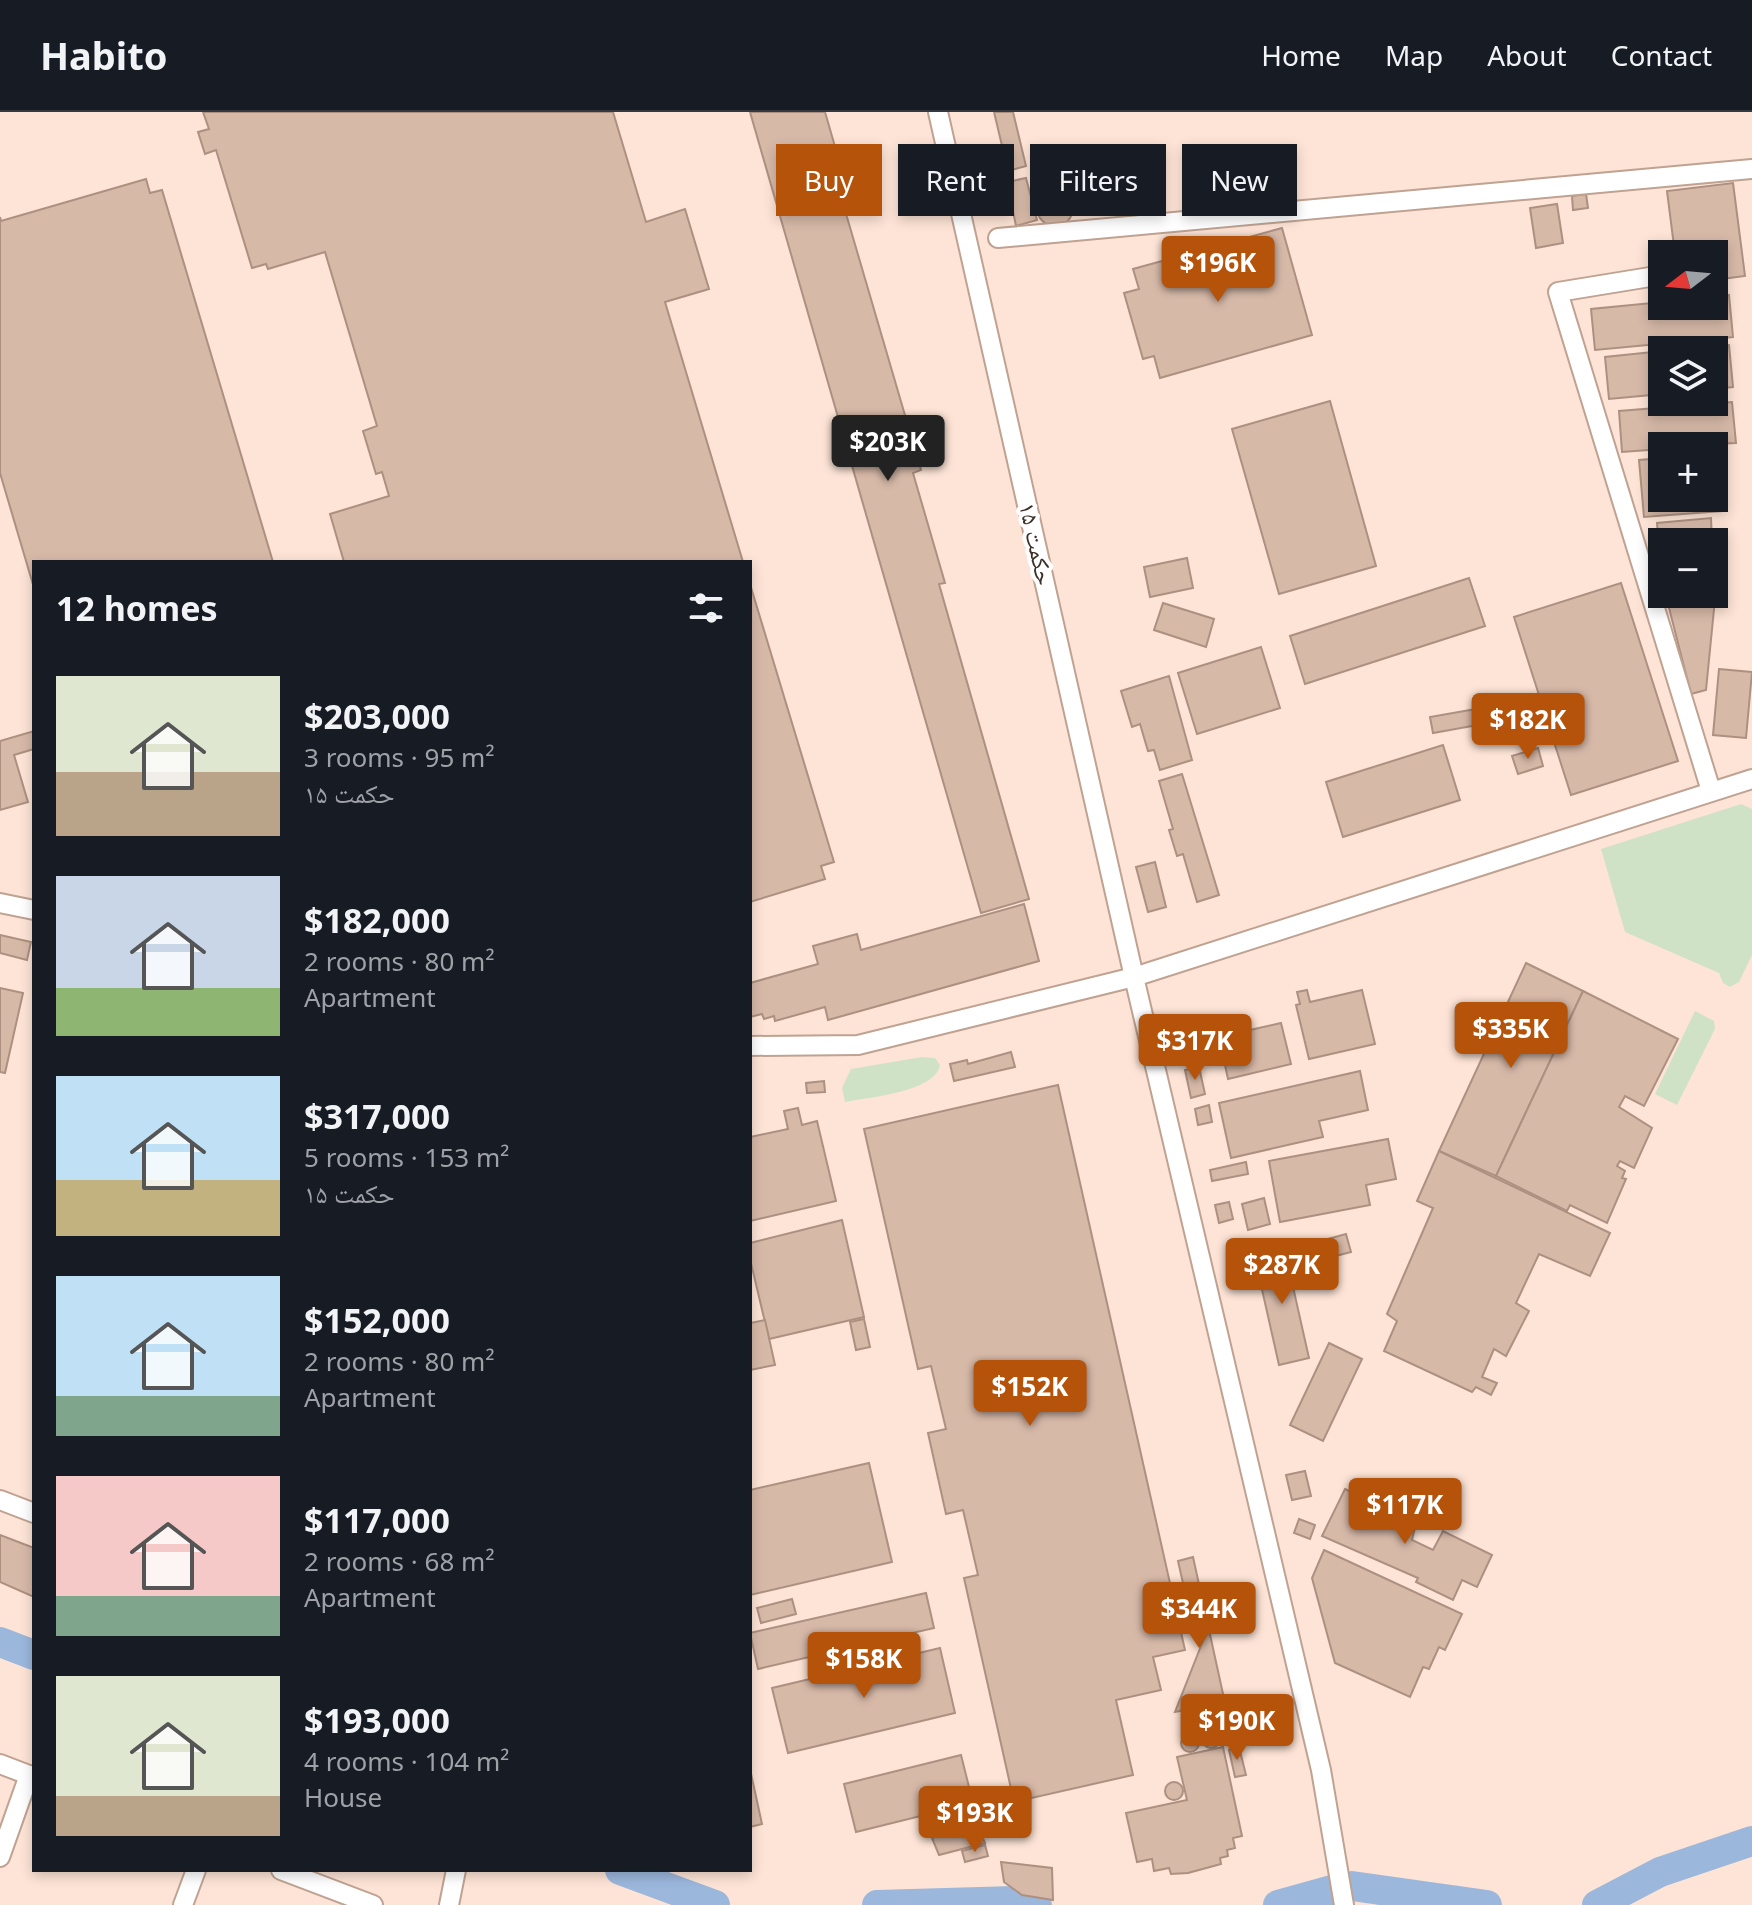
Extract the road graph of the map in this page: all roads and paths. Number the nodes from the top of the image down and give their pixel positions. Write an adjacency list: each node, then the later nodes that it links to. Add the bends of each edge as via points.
1 (938, 112): 9 (street, حکمت ۱۵)
2 (1752, 169): 3 (street)
3 (998, 238)
4 (1648, 277): 6 (street, via 1558,292)
5 (1752, 779): 6 (street)
6 (1711, 791): 9 (street)
7 (0, 903): 8 (street)
8 (32, 910)
9 (1134, 977): 10 (street, via 858,1045); 22 (street, حکمت ۱۵, via 1321,1770)
10 (752, 1046)
11 (0, 1500): 12 (street)
12 (32, 1512)
13 (0, 1764): 14 (street)
14 (32, 1776): 15 (street)
15 (0, 1857)
16 (195, 1872): 19 (street)
17 (286, 1872): 20 (street)
18 (456, 1872): 21 (street)
19 (183, 1905)
20 (373, 1905)
21 (449, 1905)
22 (1344, 1905)

